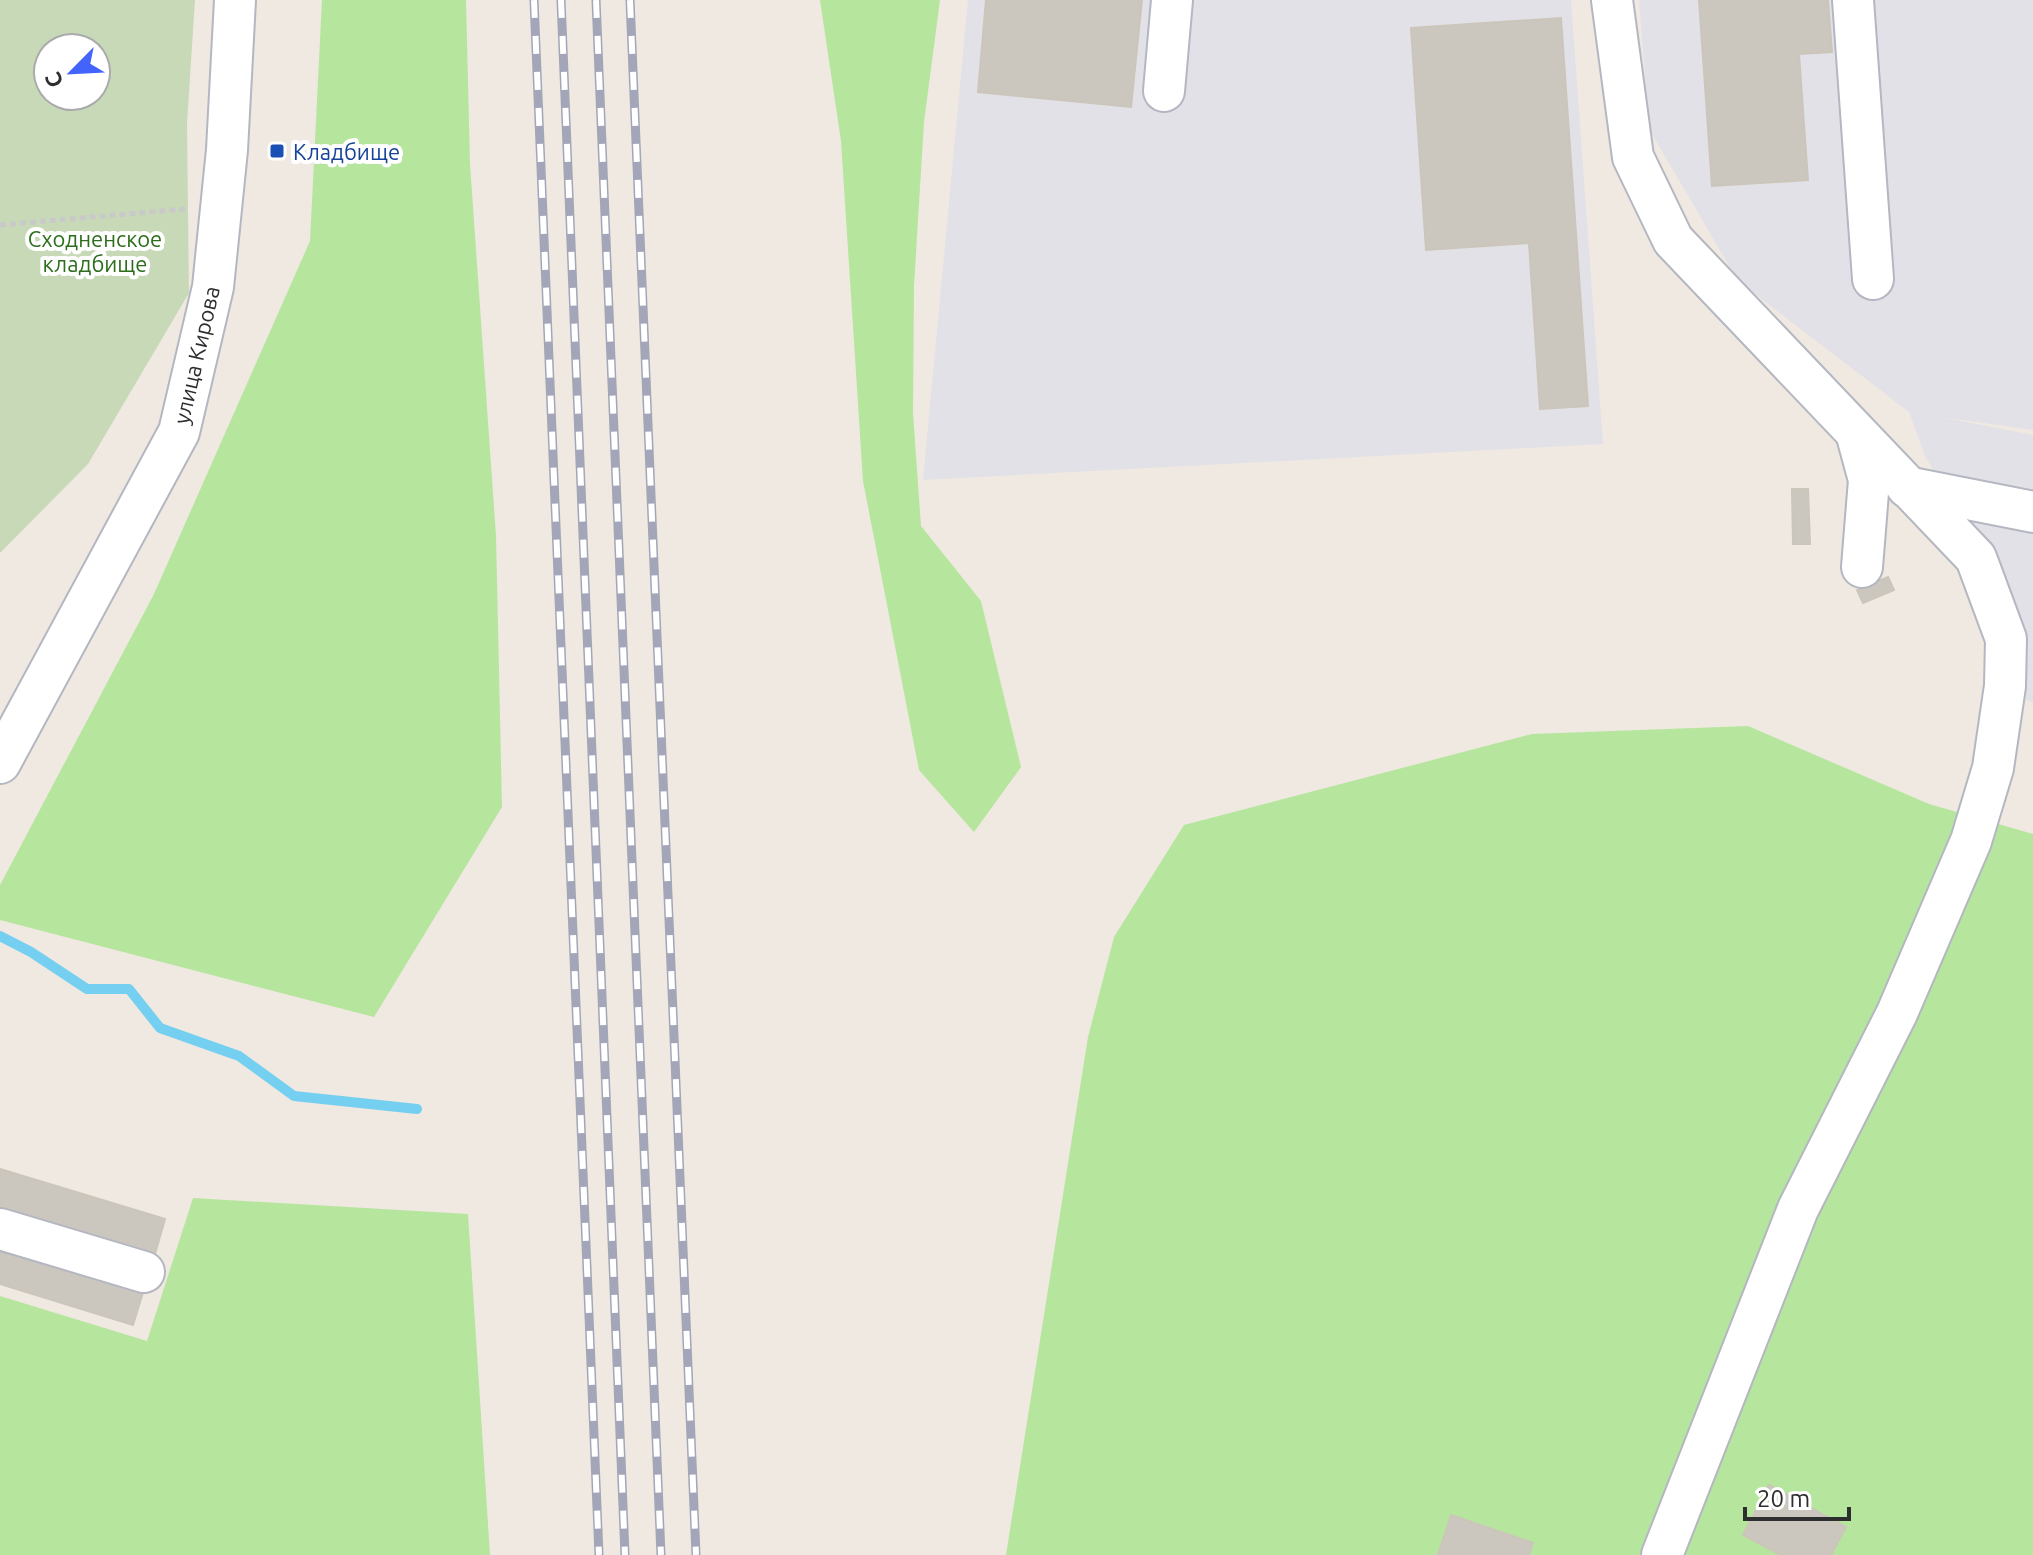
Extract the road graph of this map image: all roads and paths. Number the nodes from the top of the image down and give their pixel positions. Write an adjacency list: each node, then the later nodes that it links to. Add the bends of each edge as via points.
1 (235, 0): 14 (street, улица Кирова, via 213,287 179,432)
2 (1172, 0): 5 (street)
3 (1612, 0): 9 (street, via 1633,157 1673,240)
4 (1853, 0): 8 (street)
5 (1164, 91)
6 (190, 208): 7 (path)
7 (0, 225)
8 (1873, 279)
9 (1857, 436): 10 (street); 12 (street, via 1869,480)
10 (1907, 487): 11 (street); 13 (street, via 1976,558)
11 (2033, 512)
12 (1862, 567)
13 (2017, 629): 17 (street, via 2006,639 1993,768 1971,841 1897,1013 1798,1209)
14 (0, 763)
15 (0, 1229): 16 (street)
16 (144, 1272)
17 (1662, 1555)

